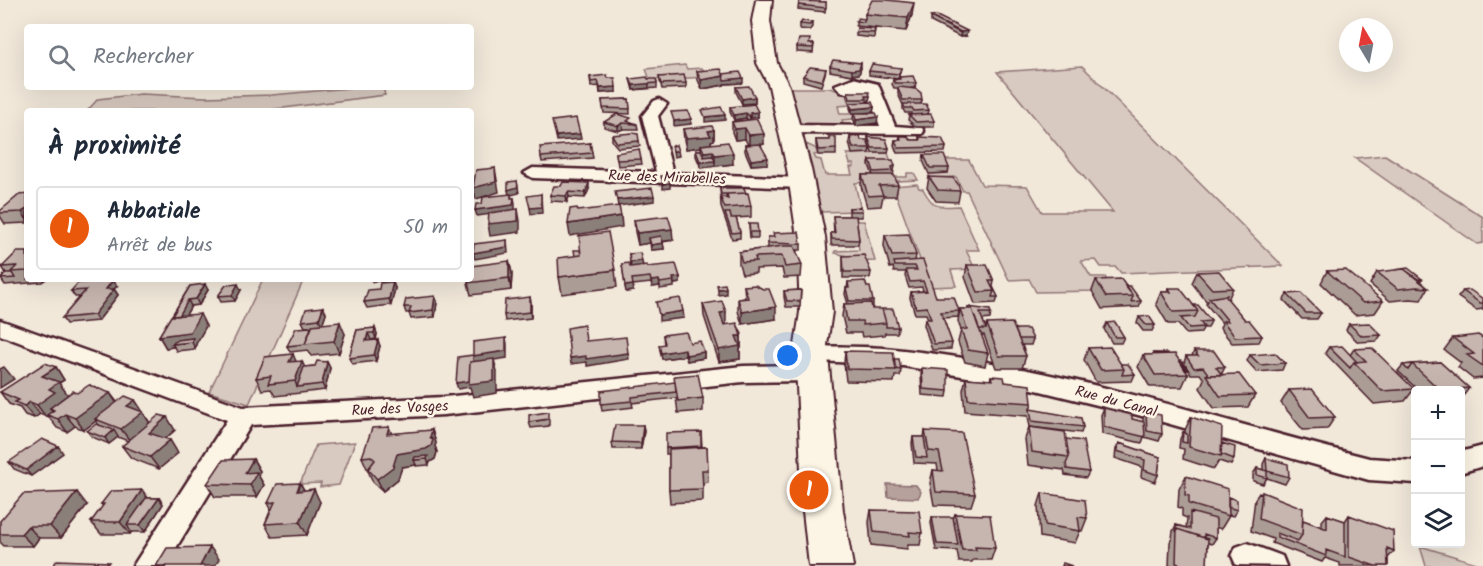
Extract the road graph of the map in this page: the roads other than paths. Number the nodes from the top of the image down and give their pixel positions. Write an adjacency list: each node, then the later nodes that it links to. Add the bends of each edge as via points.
1 (764, 0): 4 (main road, via 755,55 780,98)
2 (876, 93): 6 (street, via 888,125)
3 (659, 104): 8 (street, via 650,116)
4 (789, 130): 6 (street); 9 (main road)
5 (916, 130): 6 (street)
6 (885, 131)
7 (533, 173): 8 (street, Rue des Mirabelles)
8 (666, 178): 9 (street, Rue des Mirabelles)
9 (802, 183): 11 (main road, via 815,284)
10 (0, 327): 12 (street, Rue des Vosges)
11 (813, 363): 12 (street, Rue des Vosges, via 444,406); 15 (street, Rue du Canal, via 886,356 945,363 1061,387 1369,470); 17 (main road, via 823,511)
12 (243, 416): 16 (street)
13 (1483, 456): 14 (street)
14 (1465, 462)
15 (1411, 472)
16 (148, 566)
17 (831, 566)

